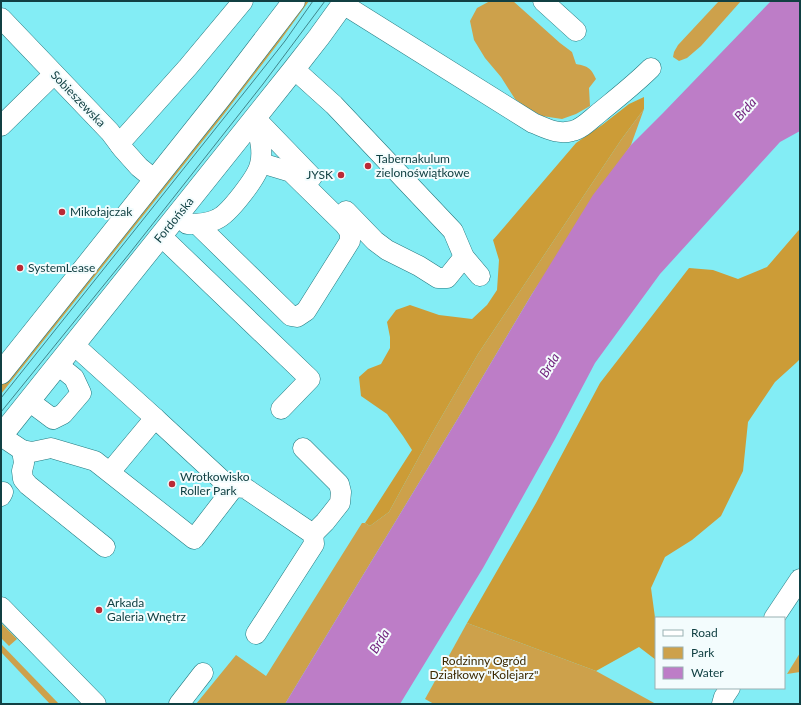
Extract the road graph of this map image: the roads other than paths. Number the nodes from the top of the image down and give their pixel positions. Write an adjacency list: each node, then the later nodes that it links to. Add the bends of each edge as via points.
1 (294, 1): 14 (main road)
2 (543, 1): 6 (street)
3 (344, 2): 7 (street, via 548,130 572,131 584,125); 8 (main road, Fordońska)
4 (232, 5): 12 (street, via 188,67)
5 (1, 18): 9 (street, Sobieszewska)
6 (576, 31)
7 (652, 68)
8 (294, 69): 10 (main road, Fordońska); 17 (street, via 334,105 453,231)
9 (54, 74): 11 (street); 12 (street, Sobieszewska)
10 (255, 118): 13 (street); 16 (main road, Fordońska); 17 (street, via 386,250 438,278 447,278)
11 (1, 126)
12 (119, 144): 14 (street, Sobieszewska, via 139,168)
13 (260, 163): 15 (street, via 258,171 233,206 218,219); 15 (street, via 291,172 350,232 350,241 306,311 297,317 291,316)
14 (155, 180): 21 (main road)
15 (197, 224): 16 (street)
16 (166, 230): 19 (main road, Fordońska); 23 (street, via 310,379)
17 (464, 257): 18 (street)
18 (480, 276)
19 (74, 345): 20 (main road, Fordońska); 24 (street)
20 (58, 365): 22 (main road, Fordońska); 22 (street, via 74,378 81,393 63,414 53,419)
21 (1, 374)
22 (29, 401): 25 (main road, Fordońska)
23 (280, 409)
24 (155, 418): 28 (street); 29 (street, via 222,481)
25 (1, 436): 27 (street)
26 (303, 448): 30 (street, via 339,484 341,492 340,504)
27 (22, 450): 28 (street, via 32,452 51,448 95,461); 31 (street, via 23,479 28,485)
28 (110, 472): 29 (street, via 194,539)
29 (234, 487): 30 (street, via 245,488)
30 (313, 534): 35 (street, via 314,544)
31 (105, 547)
32 (800, 579): 34 (street)
33 (1, 607): 38 (street)
34 (775, 617)
35 (256, 634)
36 (203, 673): 39 (street)
37 (729, 689): 40 (street)
38 (96, 704)
39 (179, 704)
40 (722, 704)

